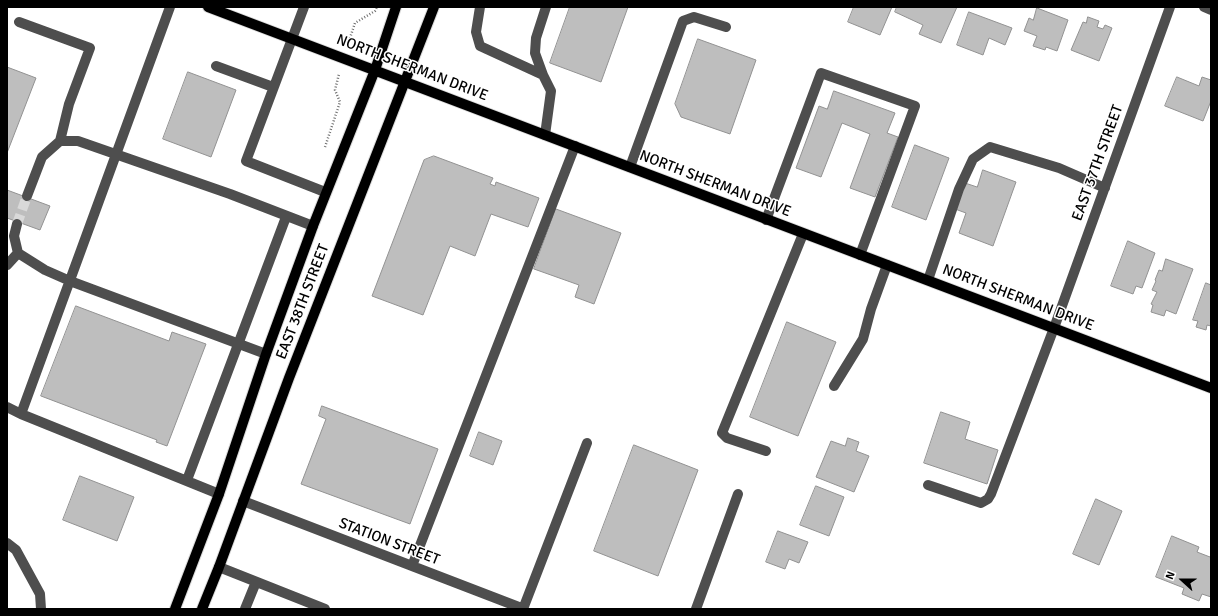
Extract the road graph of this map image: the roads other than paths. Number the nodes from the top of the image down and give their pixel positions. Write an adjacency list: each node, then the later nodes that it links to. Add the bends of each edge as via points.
1 (170, 7): 22 (street)
2 (304, 7): 13 (street)
3 (396, 7): 15 (main road, EAST 38TH STREET)
4 (434, 7): 17 (main road, EAST 38TH STREET)
5 (480, 7): 16 (street, via 476,32 480,46)
6 (546, 7): 16 (street, via 536,38 535,53)
7 (1170, 7): 24 (street, EAST 37TH STREET)
8 (1204, 7): 10 (street)
9 (212, 8): 13 (main road, NORTH SHERMAN DRIVE)
10 (1211, 10)
11 (19, 22): 20 (street, via 90,48 69,104)
12 (726, 27): 23 (street, via 694,17 683,21)
13 (292, 38): 15 (main road, NORTH SHERMAN DRIVE); 18 (street)
14 (216, 66): 18 (street)
15 (375, 70): 17 (main road, NORTH SHERMAN DRIVE); 25 (main road, EAST 38TH STREET)
16 (543, 75): 19 (street, via 551,91)
17 (406, 81): 19 (main road, NORTH SHERMAN DRIVE); 51 (main road, EAST 38TH STREET)
18 (273, 87): 25 (street, via 246,161)
19 (545, 135): 21 (main road, NORTH SHERMAN DRIVE)
20 (60, 141): 22 (street, via 78,141); 26 (street, via 42,157)
21 (575, 146): 23 (main road, NORTH SHERMAN DRIVE); 53 (street)
22 (116, 156): 27 (street, via 230,194); 37 (street)
23 (630, 167): 28 (main road, NORTH SHERMAN DRIVE)
24 (1105, 188): 36 (street, via 1059,168 990,148 973,158 959,189); 38 (street, EAST 37TH STREET)
25 (325, 192): 30 (main road, EAST 38TH STREET)
26 (27, 196)
27 (286, 217): 30 (street); 39 (street)
28 (766, 220): 31 (main road, NORTH SHERMAN DRIVE); 33 (street, via 821,73 915,106)
29 (17, 224): 32 (street, via 14,236)
30 (313, 226): 40 (main road, EAST 38TH STREET)
31 (803, 234): 33 (main road, NORTH SHERMAN DRIVE); 46 (street, via 722,433 727,438)
32 (18, 253): 34 (street); 37 (street, via 45,270)
33 (860, 255): 35 (main road, NORTH SHERMAN DRIVE)
34 (7, 265)
35 (887, 265): 36 (main road, NORTH SHERMAN DRIVE); 41 (street, via 863,339)
36 (928, 280): 38 (main road, NORTH SHERMAN DRIVE)
37 (70, 281): 39 (street); 44 (street)
38 (1054, 328): 42 (main road, NORTH SHERMAN DRIVE); 48 (street, EAST 37TH STREET, via 988,499 981,504)
39 (238, 344): 40 (street); 47 (street)
40 (266, 354): 49 (main road, EAST 38TH STREET)
41 (834, 386)
42 (1211, 388)
43 (7, 407): 44 (street)
44 (22, 414): 47 (street)
45 (587, 443): 61 (street)
46 (766, 451)
47 (187, 480): 49 (street)
48 (928, 485)
49 (220, 494): 57 (main road, EAST 38TH STREET)
50 (738, 494): 62 (street)
51 (243, 501): 53 (street, STATION STREET); 54 (main road, EAST 38TH STREET)
52 (7, 543): 56 (street, via 16,550 40,594)
53 (412, 566): 61 (street, STATION STREET)
54 (219, 567): 55 (street); 58 (main road, EAST 38TH STREET)
55 (256, 582): 59 (street); 60 (street)
56 (41, 609)
57 (175, 609)
58 (202, 609)
59 (245, 609)
60 (325, 609)
61 (524, 609)
62 (696, 609)

